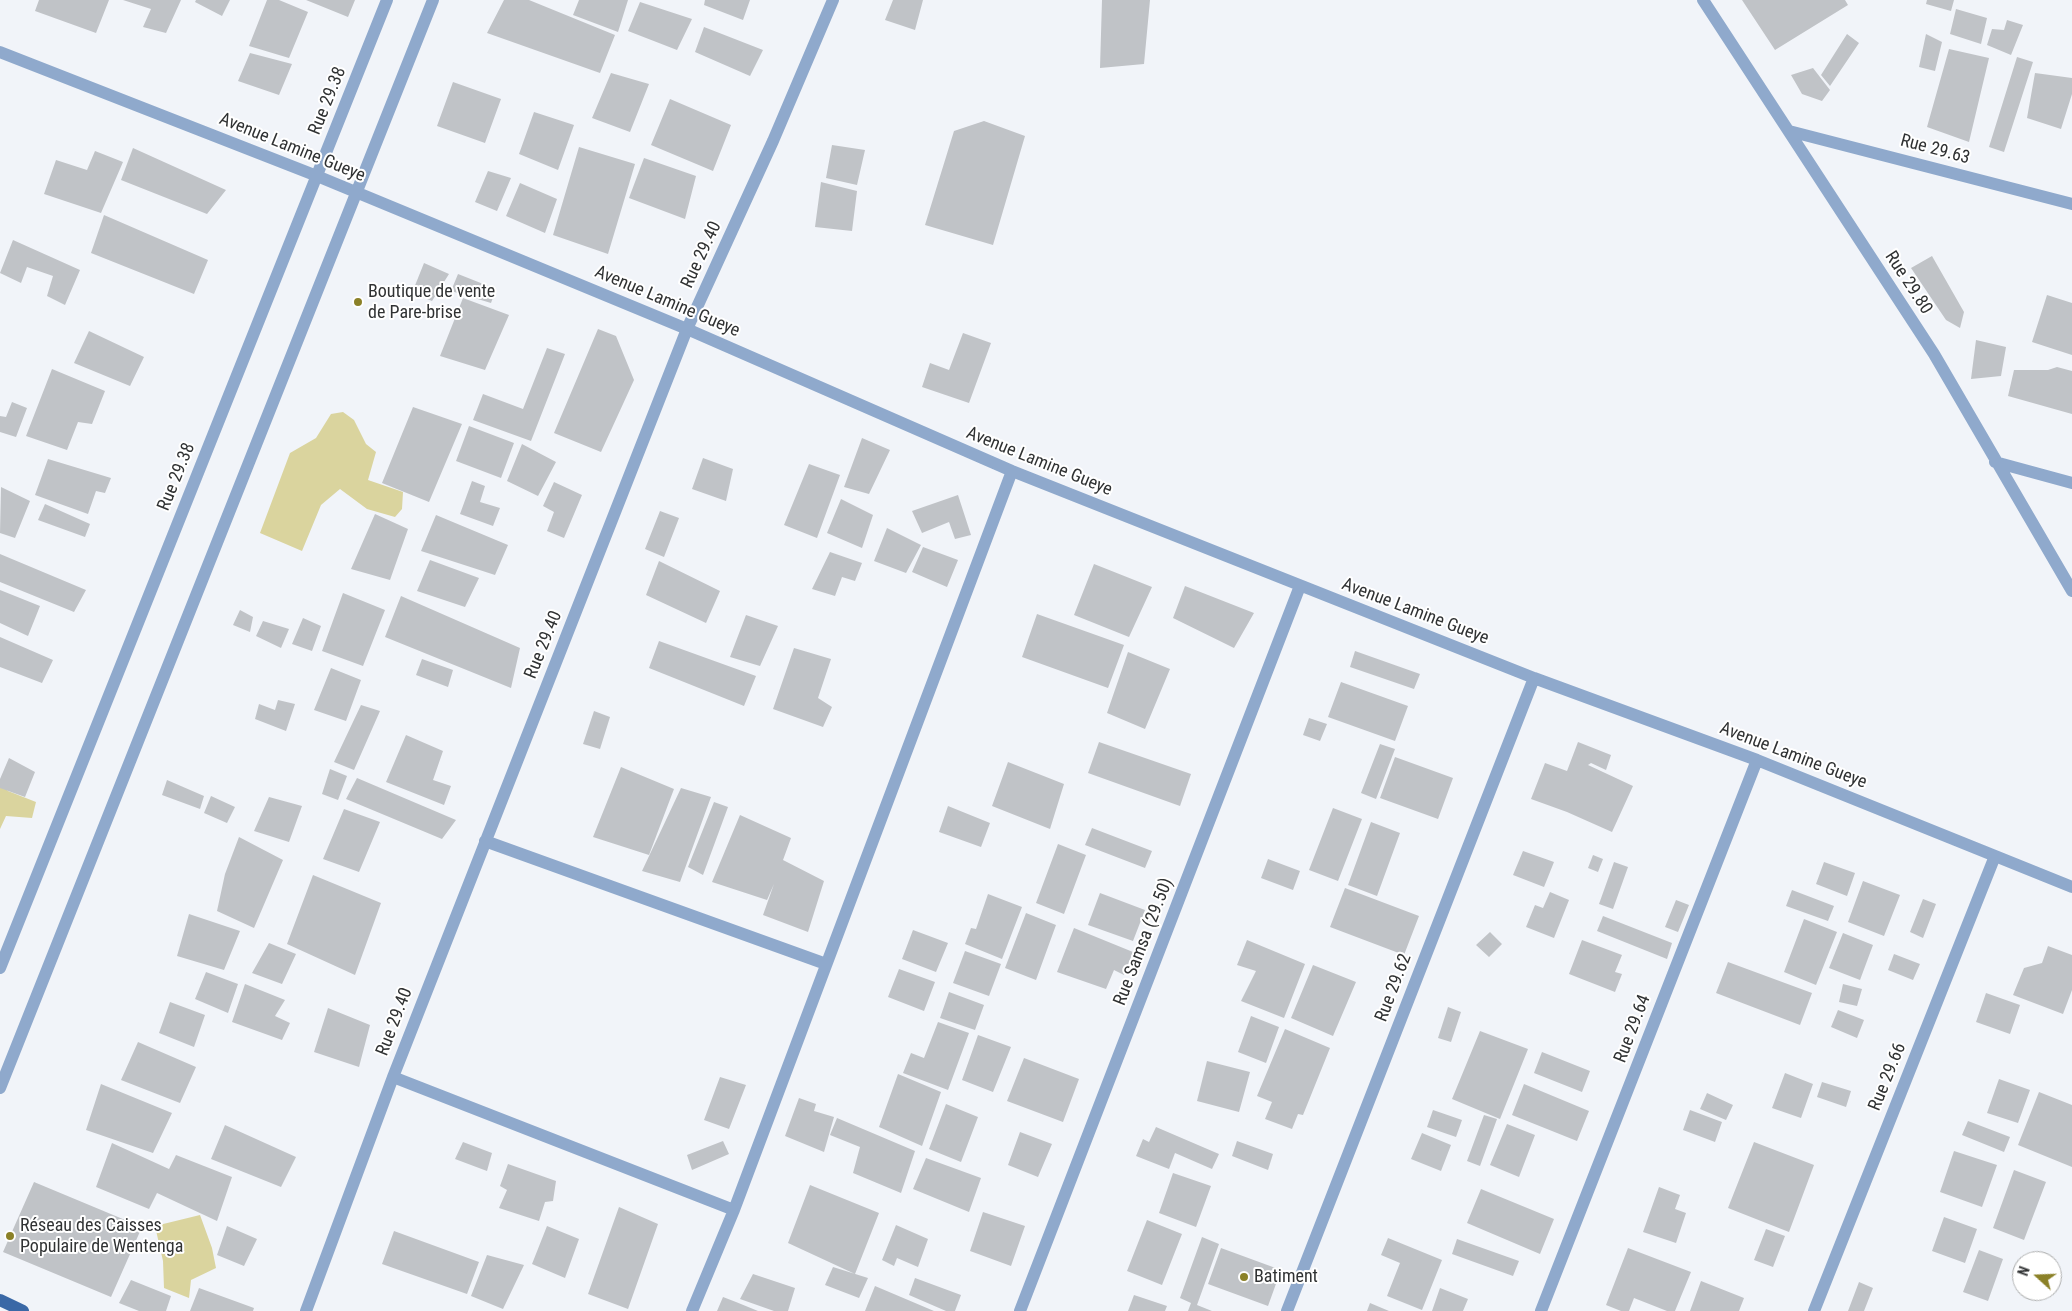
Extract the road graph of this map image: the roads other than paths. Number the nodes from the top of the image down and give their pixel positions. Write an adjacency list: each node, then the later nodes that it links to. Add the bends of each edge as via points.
1 (387, 0): 7 (street, Rue 29.38)
2 (434, 0): 8 (street)
3 (833, 0): 10 (street, Rue 29.40, via 773,142)
4 (1704, 0): 6 (street, Rue 29.80)
5 (0, 52): 7 (street, Avenue Lamine Gueye)
6 (1789, 131): 9 (street, Rue 29.63); 11 (street, Rue 29.80, via 1934,354)
7 (317, 176): 8 (street, Avenue Lamine Gueye); 22 (street, Rue 29.38)
8 (356, 192): 10 (street, Avenue Lamine Gueye); 24 (street)
9 (2072, 204)
10 (687, 329): 12 (street, Avenue Lamine Gueye); 18 (street, Rue 29.40)
11 (1995, 462): 13 (street); 15 (street, Rue 29.80)
12 (1012, 470): 14 (street, Avenue Lamine Gueye); 21 (street)
13 (2072, 483)
14 (1300, 586): 16 (street, Avenue Lamine Gueye); 30 (street, Rue Samsa (29.50))
15 (2072, 592)
16 (1534, 678): 17 (street, Avenue Lamine Gueye); 31 (street, Rue 29.62)
17 (1757, 760): 19 (street, Avenue Lamine Gueye); 32 (street, Rue 29.64)
18 (485, 841): 21 (street); 23 (street, Rue 29.40)
19 (1995, 856): 20 (street, Avenue Lamine Gueye); 33 (street, Rue 29.66)
20 (2072, 887)
21 (826, 964): 25 (street)
22 (0, 968)
23 (393, 1077): 25 (street); 28 (street, Rue 29.40)
24 (0, 1088)
25 (734, 1210): 29 (street)
26 (0, 1300): 27 (main road)
27 (23, 1311)
28 (306, 1311)
29 (692, 1311)
30 (1020, 1311)
31 (1287, 1311)
32 (1541, 1311)
33 (1814, 1311)

